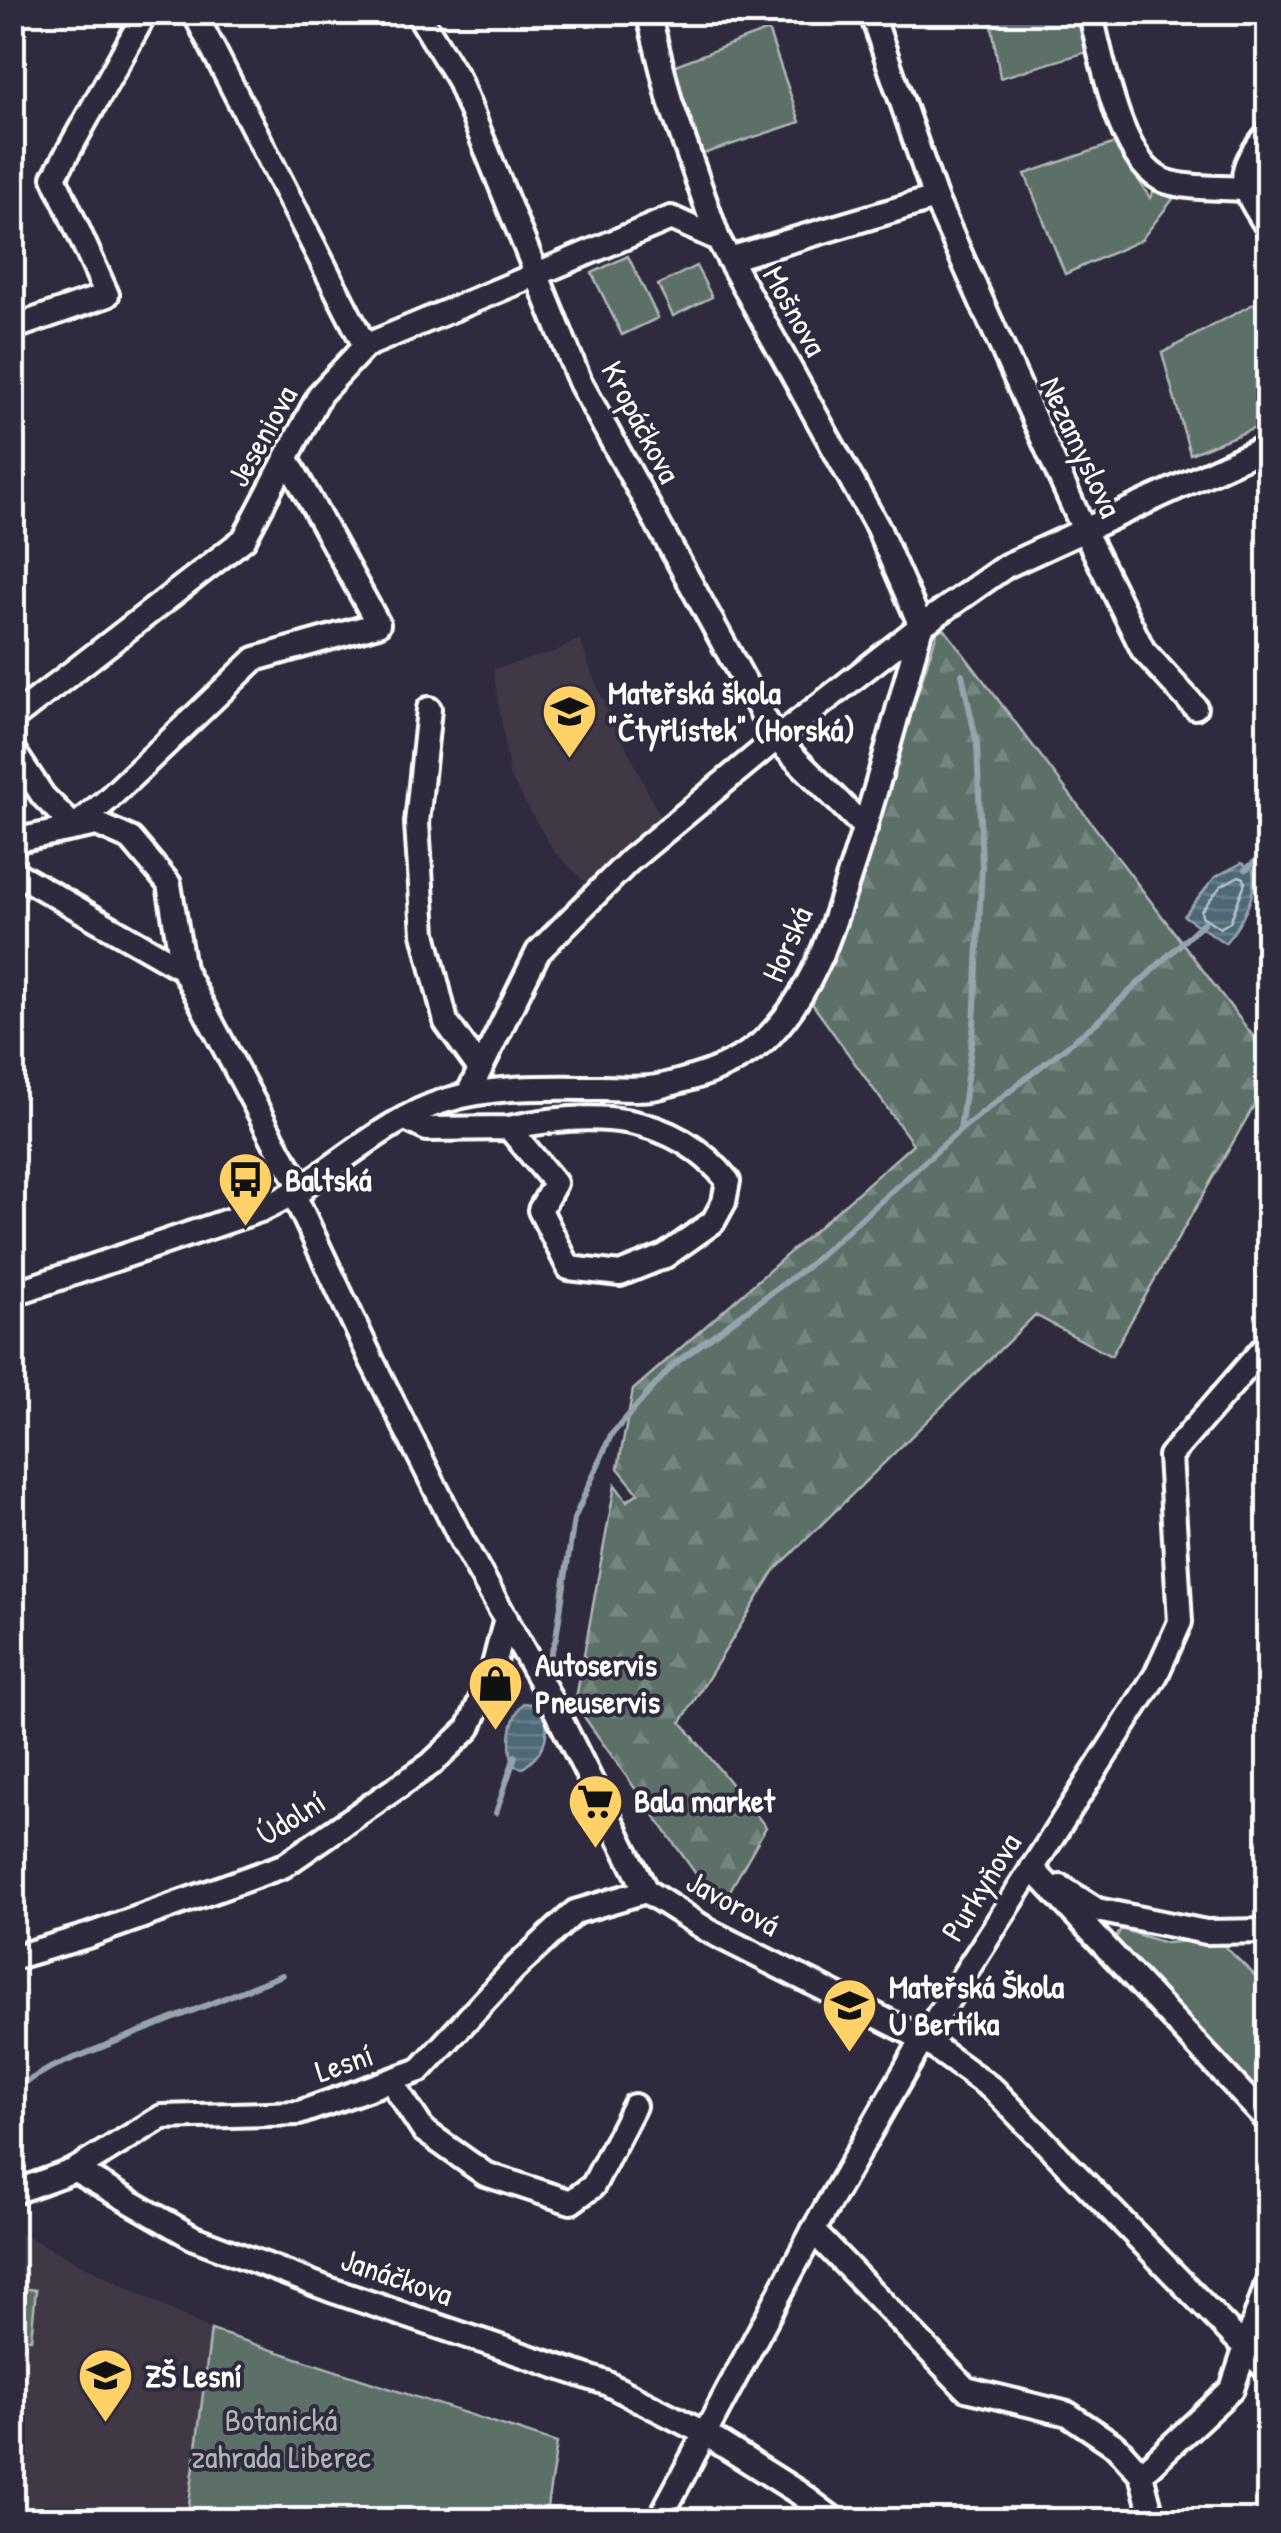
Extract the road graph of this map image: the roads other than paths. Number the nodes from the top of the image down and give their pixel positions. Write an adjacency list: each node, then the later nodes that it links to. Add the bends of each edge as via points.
1 (146, 12): 13 (street, via 54,177 107,295)
2 (194, 12): 14 (street)
3 (416, 12): 12 (street, Kropáčkova, via 458,78)
4 (648, 12): 11 (street, Mošnova, via 670,100)
5 (871, 12): 9 (street, Nezamyslova)
6 (1090, 12): 8 (street, via 1122,125 1140,163 1164,181)
7 (1268, 133): 8 (street, via 1248,157)
8 (1243, 188): 10 (street)
9 (935, 198): 11 (street); 17 (street, Nezamyslova)
10 (1268, 228)
11 (723, 249): 12 (street, Jeseniova, via 671,218); 18 (street, Mošnova, via 878,528)
12 (538, 273): 14 (street, Jeseniova); 22 (street, Kropáčkova, via 580,382)
13 (12, 328)
14 (365, 346): 16 (street, Jeseniova, via 320,394)
15 (1268, 446): 17 (street)
16 (286, 457): 21 (street, Jeseniova, via 244,538); 24 (street, via 378,624 255,659)
17 (1083, 528): 18 (street, via 1006,566); 19 (street, Nezamyslova, via 1143,650)
18 (921, 626): 22 (street); 25 (street, Horská)
19 (1195, 707)
20 (429, 709): 29 (street, via 417,823 424,933 446,1022)
21 (12, 719)
22 (776, 739): 25 (street, Kropáčkova); 29 (street, via 629,862 538,952)
23 (12, 749): 24 (street)
24 (74, 827): 26 (street); 28 (street, via 97,824 131,839 168,884)
25 (865, 828): 30 (street, Horská, via 823,956 802,996 741,1058 657,1088)
26 (12, 841)
27 (12, 871): 28 (street)
28 (182, 969): 33 (street)
29 (480, 1069): 30 (street)
30 (468, 1094): 31 (street, Horská)
31 (406, 1119): 32 (street, via 427,1130); 33 (street, Horská)
32 (510, 1128): 32 (street, via 556,1118 657,1126 728,1180 724,1202 713,1222 666,1256 620,1274 569,1268 540,1210 556,1183)
33 (298, 1192): 34 (street, Horská); 36 (street, Javorová, via 422,1460)
34 (12, 1294)
35 (1268, 1342): 37 (street, Purkyňova, via 1170,1456 1180,1622 1156,1675)
36 (506, 1618): 38 (street, Javorová); 40 (street, Údolní, via 469,1728 432,1764 283,1866)
37 (1032, 1868): 39 (street, via 1097,1910 1206,1932); 41 (street, Purkyňova); 44 (street)
38 (646, 1892): 41 (street, Javorová); 42 (street, Lesní, via 576,1912 420,2070)
39 (1268, 1932)
40 (12, 1958)
41 (923, 2039): 47 (street, Purkyňova); 49 (street, Javorová, via 994,2090)
42 (391, 2081): 43 (street, via 423,2130 485,2174 570,2202 592,2186); 45 (street, Lesní, via 299,2113 162,2117)
43 (634, 2106)
44 (1268, 2121)
45 (75, 2170): 46 (street, Lesní); 51 (street, Janáčkova, via 194,2238 606,2383)
46 (12, 2193)
47 (813, 2230): 51 (street, Purkyňova); 52 (street, via 966,2390 1068,2414 1117,2446)
48 (1268, 2281): 49 (street)
49 (1246, 2350): 50 (street, Javorová); 52 (street, via 1232,2388)
50 (1268, 2371)
51 (704, 2433): 53 (street, Purkyňova); 54 (street, Janáčkova)
52 (1140, 2474): 55 (street)
53 (659, 2520)
54 (834, 2520)
55 (1153, 2520)

